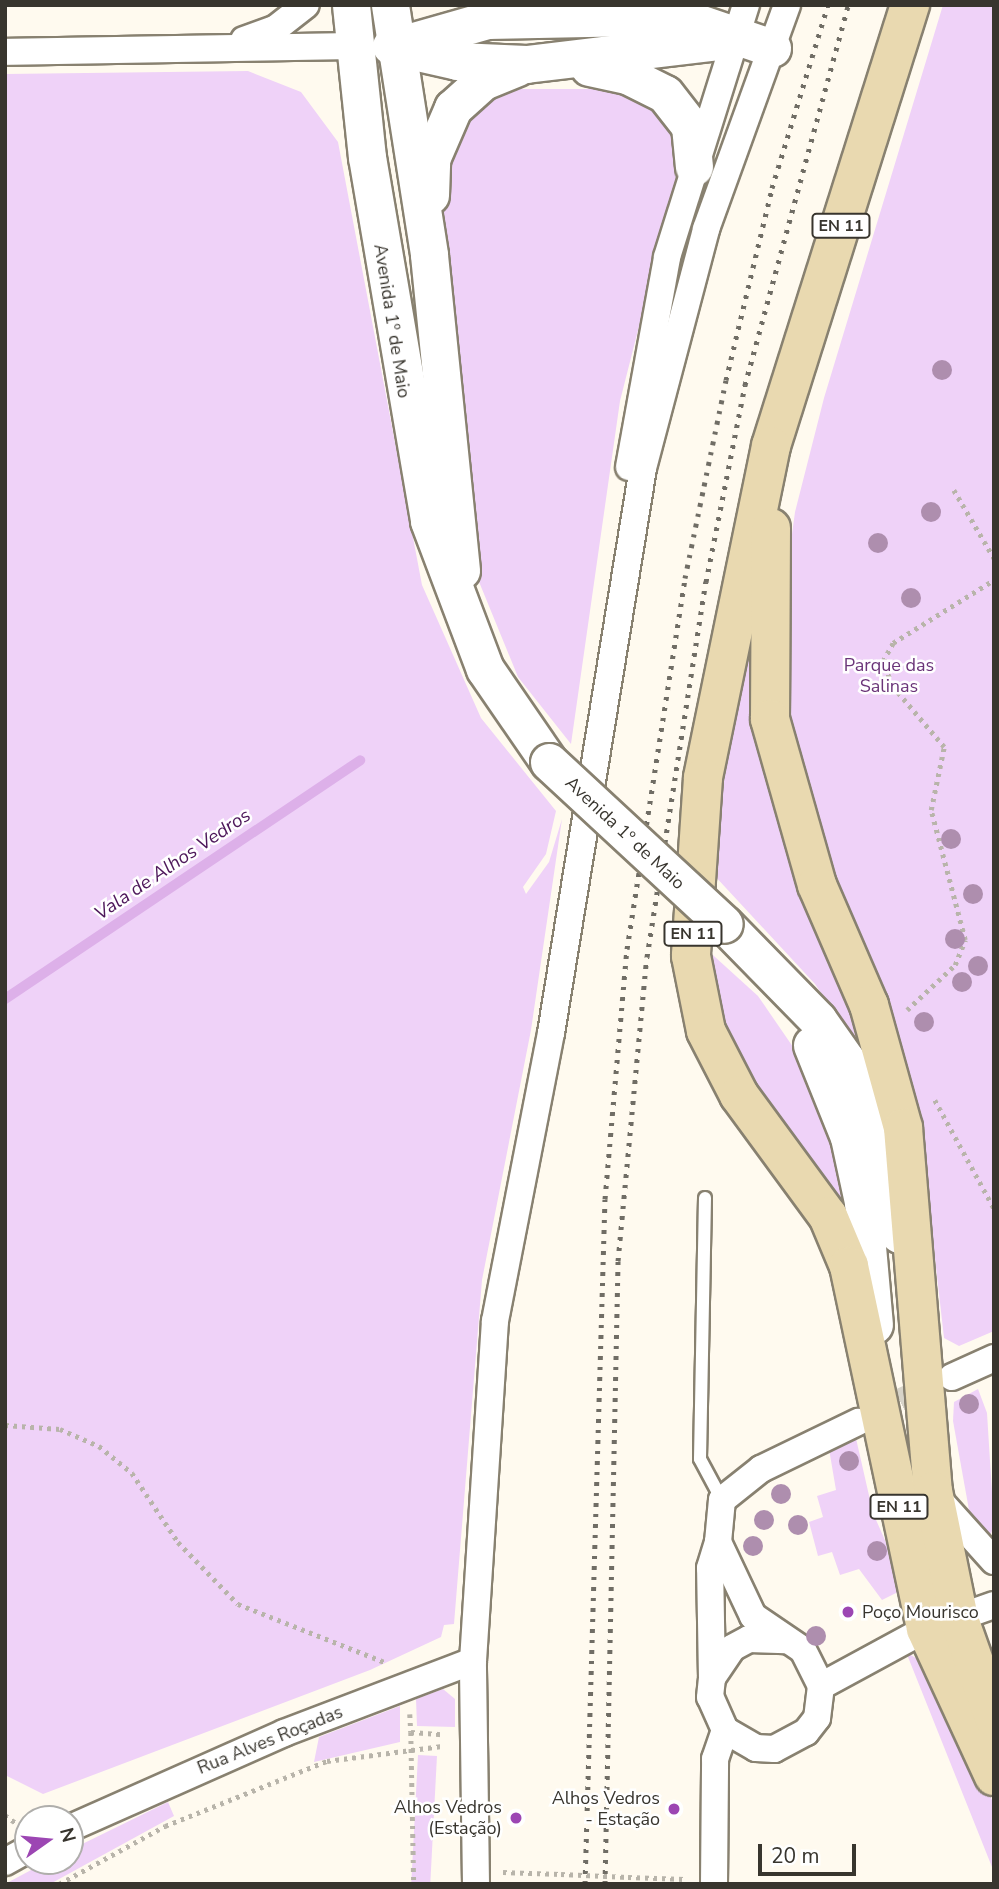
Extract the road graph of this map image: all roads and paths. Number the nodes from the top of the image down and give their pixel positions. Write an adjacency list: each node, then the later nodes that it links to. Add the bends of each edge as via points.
1 (306, 5): 9 (street, via 275,29)
2 (351, 5): 10 (main road, Avenida 1º de Maio)
3 (390, 5): 11 (main road, Avenida 1º de Maio)
4 (746, 5): 8 (street)
5 (787, 5): 12 (street)
6 (910, 5): 18 (main road, EN 11)
7 (472, 13): 8 (main road, via 684,18); 11 (main road)
8 (735, 39): 12 (main road); 14 (main road); 16 (street)
9 (226, 46): 10 (street); 13 (street)
10 (355, 46): 11 (main road); 23 (main road, Avenida 1º de Maio, via 407,417 429,521)
11 (396, 46): 15 (main road, via 457,61); 17 (main road, Avenida 1º de Maio)
12 (772, 48): 22 (street, via 706,229 643,468)
13 (5, 52)
14 (564, 63): 15 (main road); 16 (main road, via 627,75 665,94 690,127)
15 (526, 64): 17 (main road, via 483,81 440,129 431,159)
16 (694, 167): 22 (street, via 643,366)
17 (429, 255): 23 (main road, Avenida 1º de Maio)
18 (771, 446): 29 (main road, EN 11, via 770,719 817,885 886,1054 910,1186); 32 (main road, EN 11, via 703,778 691,956 706,1031 734,1084 828,1216 849,1266)
19 (954, 490): 20 (path)
20 (994, 558)
21 (994, 580): 25 (path, via 893,643 883,661 892,686 944,747 931,810 965,940 955,965 906,1011)
22 (613, 622): 41 (street, via 572,910 495,1321)
23 (468, 630): 24 (main road, Avenida 1º de Maio, bridge, via 506,707 550,762)
24 (770, 968): 29 (main road, via 846,1060 868,1109); 32 (main road, via 820,1059 849,1137 871,1279)
25 (904, 1024)
26 (928, 1088): 28 (path)
27 (705, 1198): 36 (lane, via 700,1459)
28 (994, 1208)
29 (915, 1305): 35 (main road, EN 11)
30 (994, 1358): 31 (street)
31 (952, 1377)
32 (874, 1383): 39 (main road, EN 11)
33 (858, 1422): 36 (street, via 761,1469)
34 (5, 1425): 44 (path, via 60,1429 99,1446 132,1473 178,1542 238,1604 300,1633 371,1653 391,1667)
35 (933, 1491): 38 (street); 39 (main road, EN 11)
36 (722, 1500): 37 (street)
37 (718, 1542): 40 (street, via 753,1616); 42 (street, via 710,1568)
38 (994, 1561)
39 (960, 1618): 43 (street); 45 (main road, EN 11); 49 (main road, EN 11)
40 (786, 1640): 42 (street, via 749,1639 732,1647); 43 (street, via 815,1664)
41 (473, 1661): 44 (street, Rua Alves Roçadas); 51 (street)
42 (712, 1678): 46 (street, via 710,1697)
43 (821, 1686): 46 (street, via 817,1718 791,1743 756,1748)
44 (402, 1687): 47 (path, via 410,1703); 50 (street, Rua Alves Roçadas)
45 (994, 1718)
46 (725, 1730): 53 (street, via 715,1759)
47 (411, 1732): 48 (path); 48 (path, via 442,1732 442,1750)
48 (410, 1751): 54 (path, via 327,1761 165,1826); 55 (path)
49 (994, 1776)
50 (84, 1822)
51 (476, 1878): 52 (path, bridge, via 561,1874)
52 (663, 1881): 53 (path)
53 (714, 1882)
54 (59, 1884)
55 (414, 1884)

